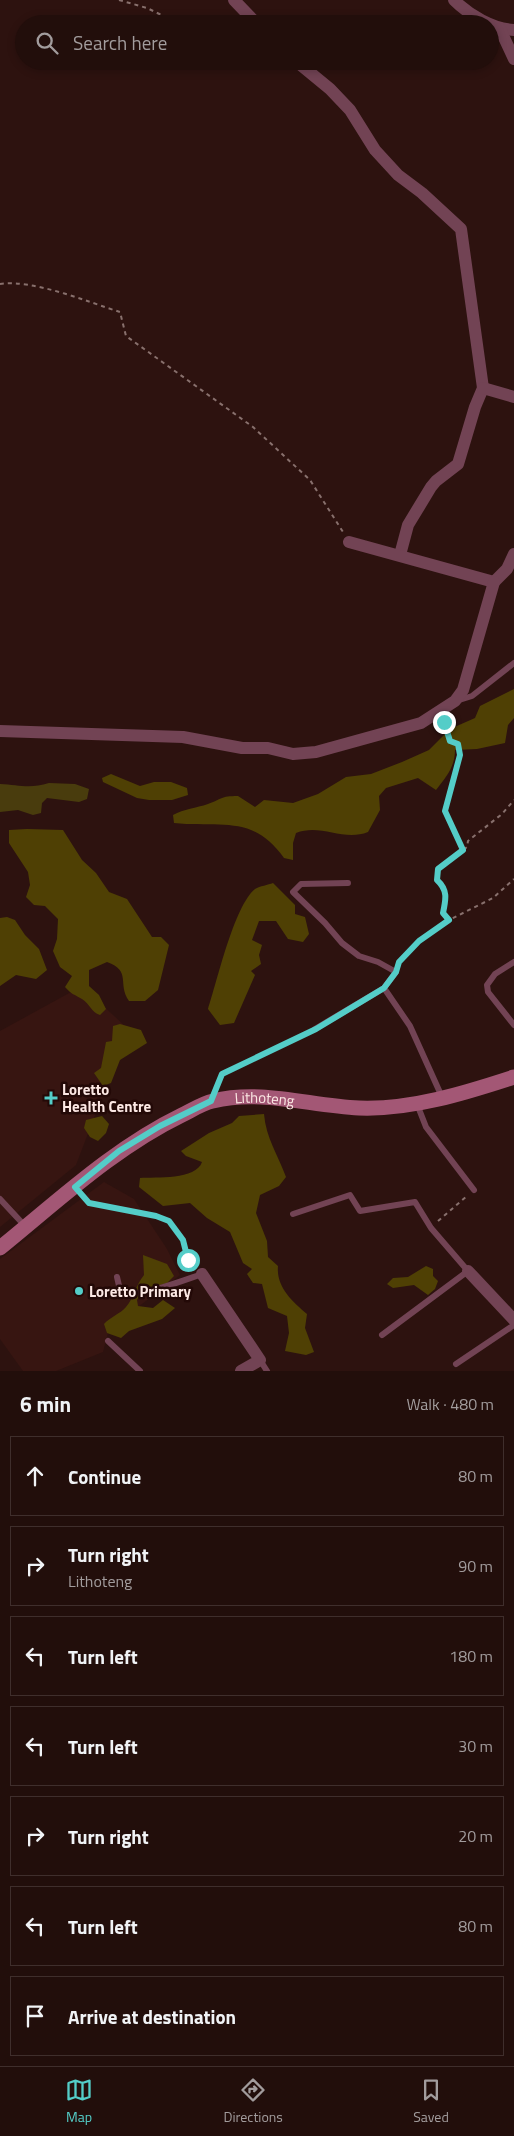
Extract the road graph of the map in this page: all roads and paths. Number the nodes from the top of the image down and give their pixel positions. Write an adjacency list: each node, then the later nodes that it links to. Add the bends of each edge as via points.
1 (120, 0): 4 (path)
2 (234, 0): 5 (street)
3 (454, 0): 6 (street)
4 (162, 15)
5 (248, 15)
6 (475, 15)
7 (500, 29): 8 (street); 9 (street)
8 (514, 30)
9 (514, 59)
10 (307, 70): 12 (street, via 350,110 375,150 398,175 461,229)
11 (0, 284): 14 (path, via 56,292 120,312 126,336 253,427 310,480)
12 (483, 388): 13 (street); 16 (street, via 458,464 431,487 408,524)
13 (514, 397)
14 (350, 542): 16 (street)
15 (514, 554): 17 (street, via 507,569)
16 (400, 555): 17 (street)
17 (494, 582): 19 (street, via 463,690)
18 (514, 663): 19 (lane, via 472,696)
19 (455, 701): 20 (street)
20 (436, 715): 21 (street, via 384,734 316,752 293,754 183,737); 23 (path, via 444,722 450,741 458,744 460,755 445,811)
21 (0, 732)
22 (514, 800): 23 (path, via 468,841)
23 (463, 850): 26 (path, via 438,869 437,880 444,887 446,897 443,913)
24 (514, 879): 26 (path, via 493,898)
25 (348, 883): 28 (lane, via 300,884 294,892 342,943 359,956)
26 (449, 920): 28 (path, via 419,941 399,962)
27 (514, 962): 30 (lane, via 495,974 487,985 488,992)
28 (396, 972): 29 (lane)
29 (384, 988): 31 (lane); 33 (lane, via 410,1026)
30 (514, 1025)
31 (316, 1029): 34 (path, via 222,1074)
32 (514, 1077): 33 (main road, Lithoteng)
33 (442, 1097): 35 (main road, Lithoteng)
34 (211, 1101): 35 (main road, Lithoteng, via 266,1097 357,1108); 36 (main road, Lithoteng, via 128,1146)
35 (416, 1103): 37 (lane, via 426,1127)
36 (75, 1187): 40 (main road, Lithoteng); 44 (path, via 89,1203 169,1221 183,1240 188,1260)
37 (474, 1190): 41 (path)
38 (0, 1199): 40 (lane)
39 (294, 1214): 41 (lane, via 350,1195 360,1211 415,1202)
40 (26, 1227): 42 (main road, Lithoteng)
41 (431, 1228): 43 (lane)
42 (0, 1248)
43 (468, 1271): 46 (street); 48 (lane)
44 (202, 1274): 45 (lane, via 162,1288 130,1294 120,1290); 51 (street)
45 (117, 1277)
46 (514, 1320)
47 (514, 1325): 50 (lane)
48 (382, 1335)
49 (108, 1341): 52 (lane)
50 (456, 1364)
51 (264, 1366): 53 (street)
52 (140, 1371)
53 (241, 1371)

